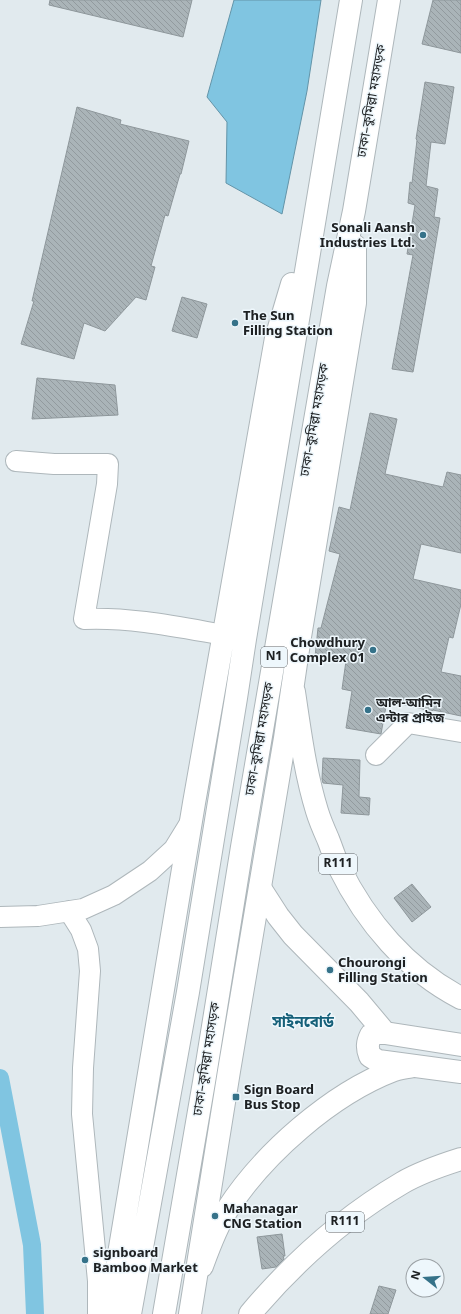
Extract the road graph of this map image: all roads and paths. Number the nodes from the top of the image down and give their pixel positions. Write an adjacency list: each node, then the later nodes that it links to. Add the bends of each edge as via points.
1 (351, 0): 4 (main road, N1)
2 (389, 0): 3 (main road, ঢাকা–কুমিল্লা মহাসড়ক / N1)
3 (354, 211): 7 (main road, via 355,303); 24 (main road, ঢাকা–কুমিল্লা মহাসড়ক / N1, via 338,286)
4 (315, 214): 6 (main road, via 276,338); 23 (main road, N1, via 188,992)
5 (16, 461): 6 (street, via 108,464 107,484 84,619 102,618 171,625)
6 (224, 635): 10 (main road)
7 (293, 685): 11 (main road); 14 (main road, R111, via 308,778 317,812 339,867 377,928 393,946 417,970)
8 (461, 732): 9 (street, via 408,723)
9 (376, 755)
10 (192, 819): 12 (street, via 174,849 150,871 114,895 83,909); 22 (main road)
11 (260, 888): 15 (main road, via 293,935 359,1002); 20 (main road)
12 (69, 911): 13 (street, via 38,916); 21 (street, via 81,930 88,949 90,971 82,1114 98,1281)
13 (0, 917)
14 (461, 998)
15 (385, 1033): 16 (main road); 17 (main road, via 371,1035 367,1048 370,1056 378,1061)
16 (461, 1045)
17 (414, 1066): 18 (main road); 20 (main road, via 394,1070 341,1098 311,1119 283,1144 251,1177 227,1211)
18 (461, 1072)
19 (461, 1159): 26 (main road, R111, via 403,1183 368,1205 323,1239 290,1269)
20 (196, 1279): 25 (main road)
21 (98, 1314)
22 (109, 1314)
23 (130, 1314)
24 (164, 1314)
25 (190, 1314)
26 (250, 1314)

